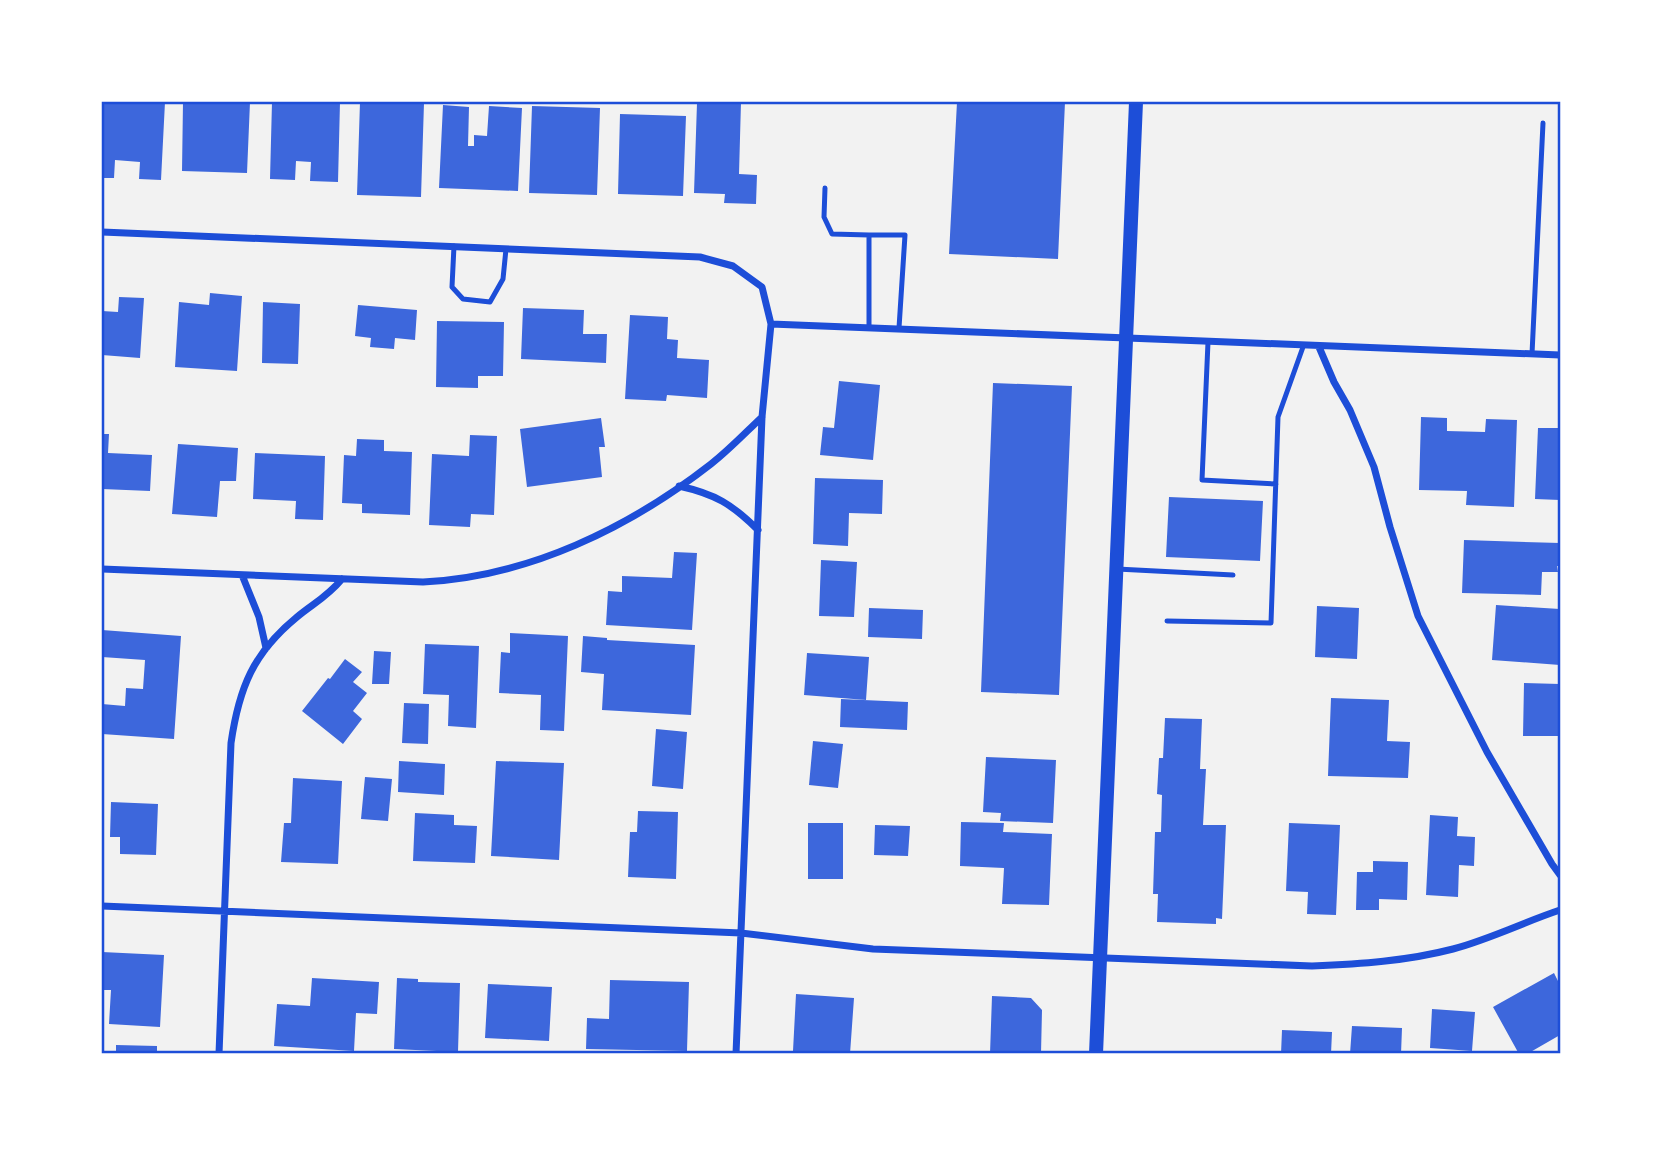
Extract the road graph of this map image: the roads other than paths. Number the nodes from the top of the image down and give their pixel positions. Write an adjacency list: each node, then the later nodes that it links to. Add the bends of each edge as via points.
1 (1136, 102): 11 (main road)
2 (1543, 123): 15 (lane)
3 (825, 188): 5 (lane, via 824,217 832,234)
4 (102, 232): 6 (street)
5 (870, 235): 9 (lane); 10 (lane, via 905,235)
6 (454, 246): 7 (street); 7 (lane, via 452,287 463,299 490,302 503,279)
7 (506, 249): 8 (street, via 700,257 733,266 762,287)
8 (771, 324): 9 (street); 17 (street)
9 (869, 327): 10 (street)
10 (899, 328): 11 (street)
11 (1126, 338): 12 (street); 22 (main road)
12 (1208, 342): 13 (street); 18 (lane, via 1202,480)
13 (1303, 346): 14 (street); 18 (lane, via 1278,417)
14 (1319, 347): 15 (street); 30 (street, via 1374,467 1418,616 1487,752)
15 (1532, 354): 16 (street)
16 (1560, 355)
17 (762, 417): 19 (street); 20 (street)
18 (1276, 484): 26 (lane)
19 (679, 486): 20 (street, via 723,500); 27 (street, via 611,528 504,571 437,581)
20 (758, 530): 34 (street)
21 (102, 569): 23 (street)
22 (1117, 569): 24 (lane); 35 (main road)
23 (242, 575): 27 (street); 29 (street)
24 (1233, 575)
25 (1265, 576): 26 (lane)
26 (1272, 577): 28 (lane, via 1271,623)
27 (342, 579): 29 (street)
28 (1167, 621)
29 (266, 648): 33 (street, via 236,712)
30 (1560, 875)
31 (102, 906): 33 (street)
32 (1560, 910): 35 (street, via 1488,939 1370,963 1312,966)
33 (225, 911): 34 (street); 36 (street)
34 (741, 933): 35 (street, via 873,950); 37 (street)
35 (1100, 959): 38 (main road)
36 (219, 1054)
37 (736, 1054)
38 (1096, 1054)

